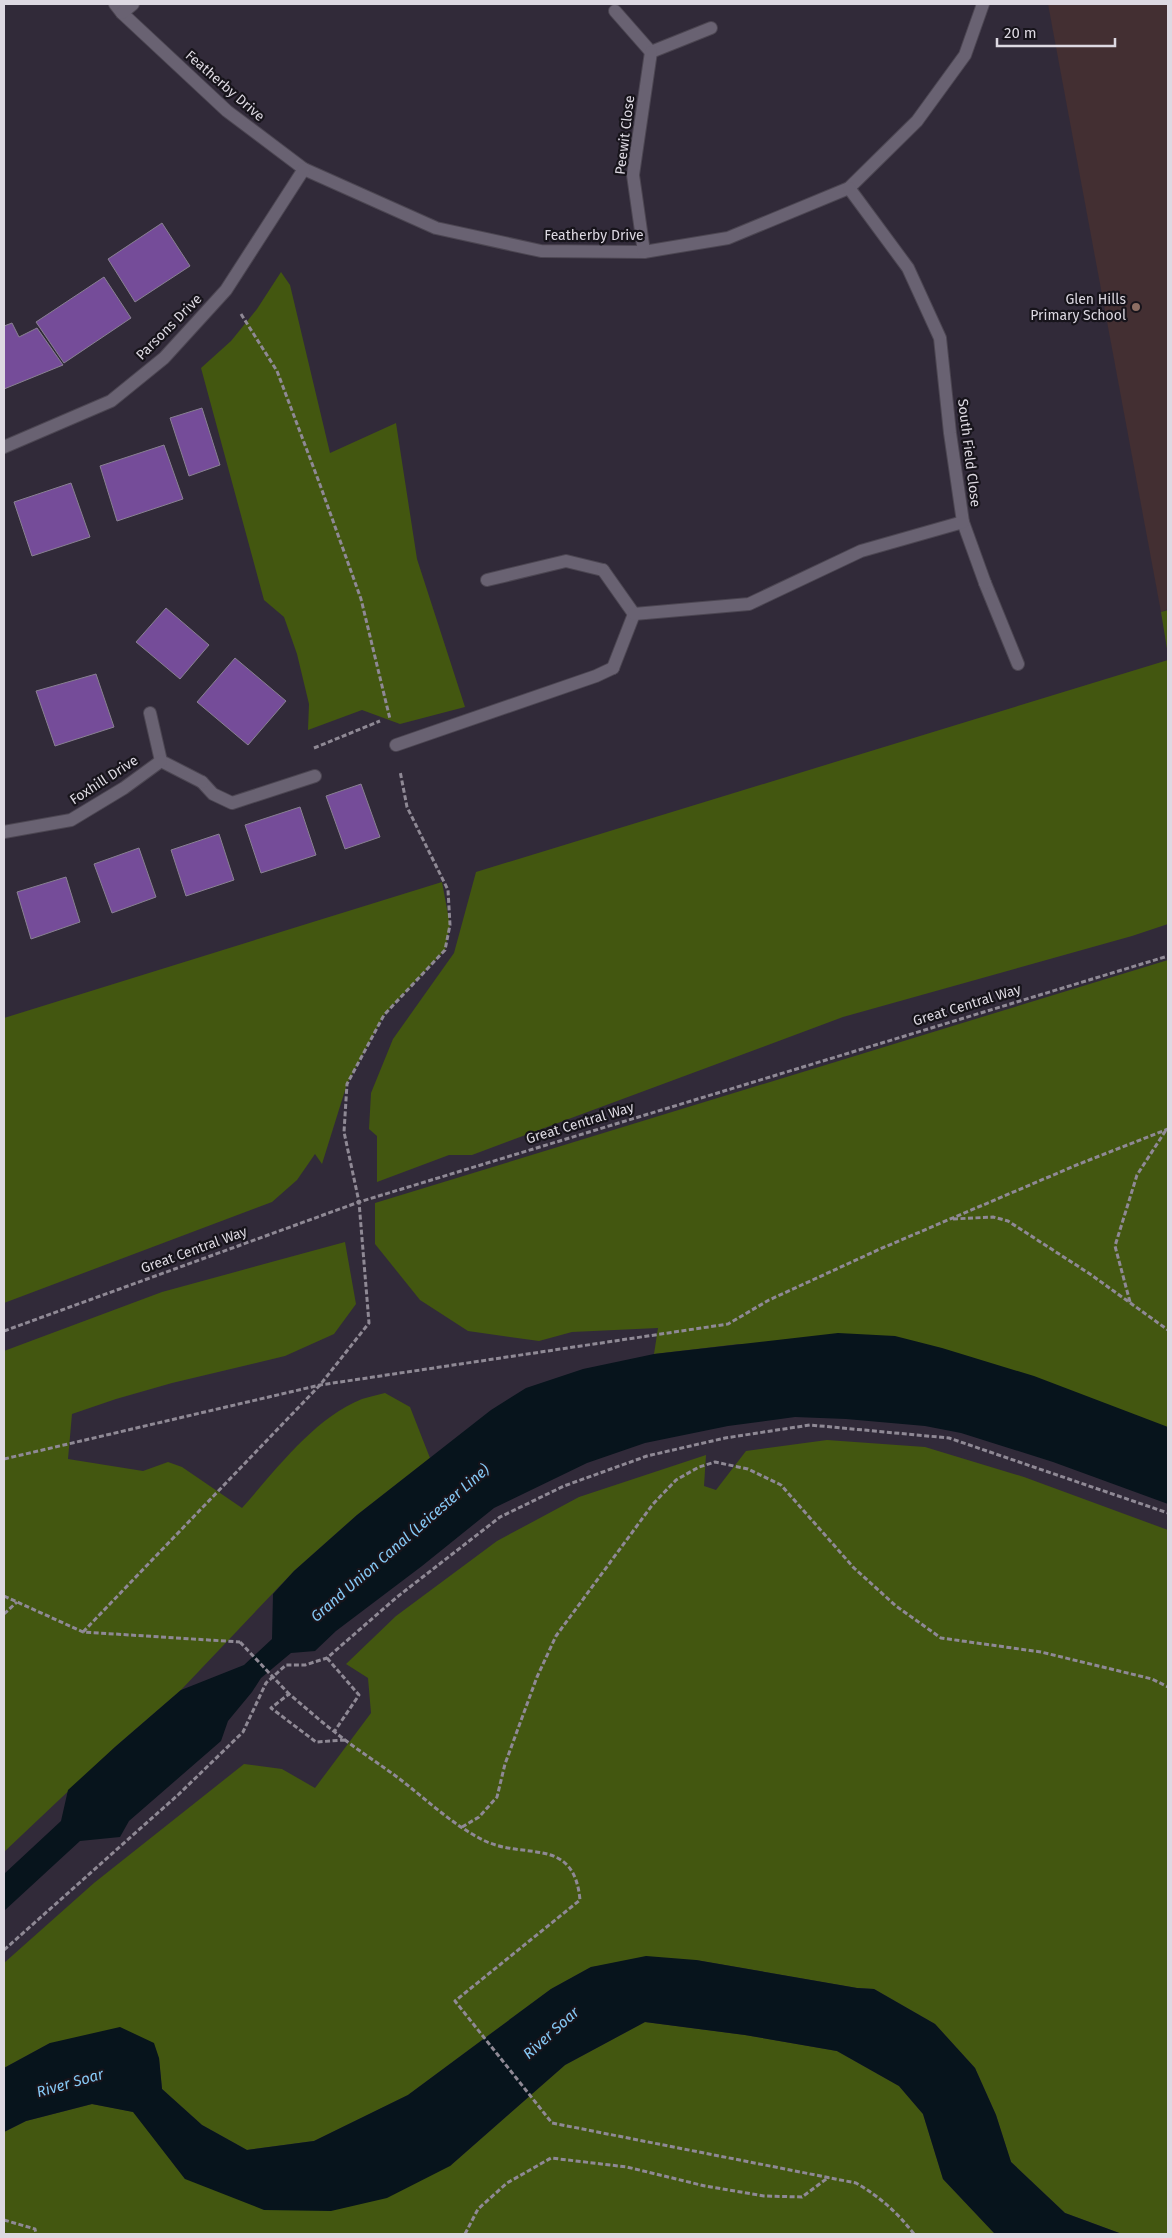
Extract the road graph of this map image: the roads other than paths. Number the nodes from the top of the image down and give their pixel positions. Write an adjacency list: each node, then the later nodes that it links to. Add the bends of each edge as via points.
1 (133, 4): 3 (street)
2 (983, 4): 8 (street, Featherby Drive, via 965,55 917,121)
3 (119, 8): 7 (street, Featherby Drive, via 227,111)
4 (615, 11): 6 (street)
5 (711, 28): 6 (street)
6 (651, 52): 9 (street, Peewit Close, via 633,175)
7 (304, 170): 9 (street, Featherby Drive, via 436,228 541,251); 10 (street, Parsons Drive, via 226,290 164,358 111,400)
8 (849, 188): 9 (street, Featherby Drive, via 728,238); 11 (street, South Field Close, via 908,268 940,338)
9 (644, 252)
10 (4, 448)
11 (963, 522): 13 (street, South Field Close, via 861,552 748,604); 14 (street)
12 (487, 580): 13 (street, via 566,561 602,570)
13 (634, 614): 16 (street, via 613,668)
14 (1018, 664)
15 (150, 713): 17 (street, Foxhill Drive)
16 (396, 745)
17 (161, 761): 18 (street, Foxhill Drive, via 202,782 213,794 232,803); 19 (street, Foxhill Drive, via 124,788 70,820)
18 (315, 776)
19 (4, 832)

